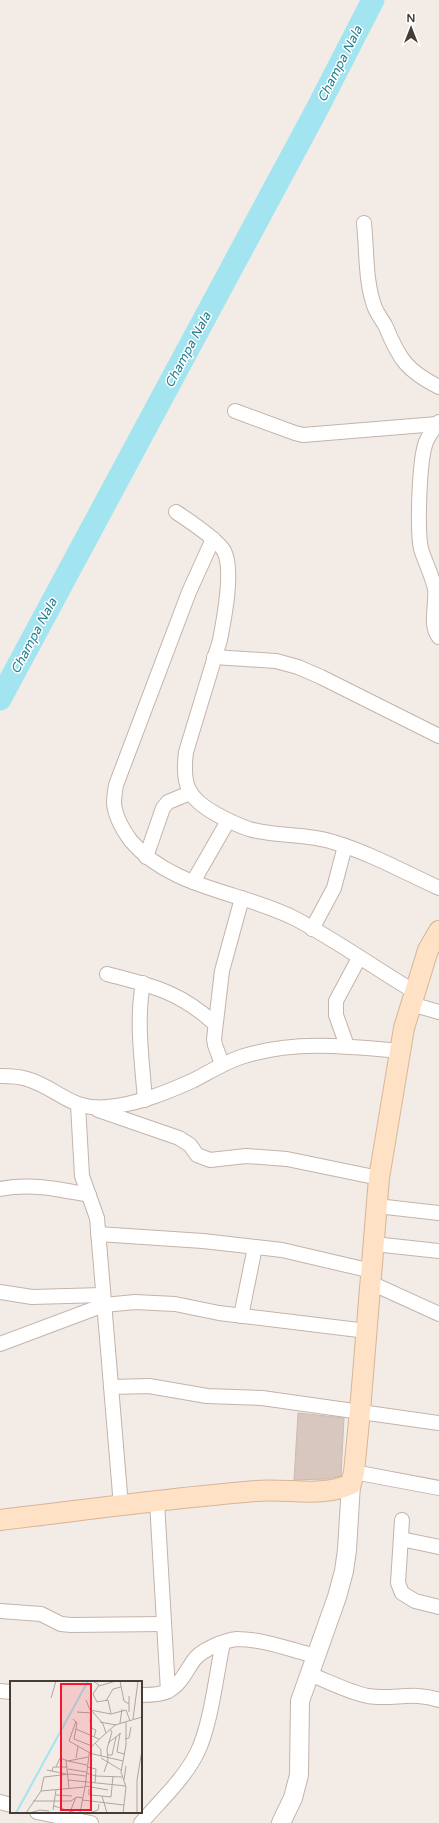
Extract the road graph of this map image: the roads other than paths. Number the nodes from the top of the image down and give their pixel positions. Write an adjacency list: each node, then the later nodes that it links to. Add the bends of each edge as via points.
1 (364, 223): 2 (street, via 369,279 376,309 397,354 422,378)
2 (439, 387)
3 (235, 411): 4 (street, via 303,435)
4 (438, 423): 7 (street, via 425,443 422,456 418,524 421,549 433,580 434,624)
5 (176, 512): 6 (street)
6 (213, 539): 8 (street, via 224,551 228,569 224,621); 13 (street, via 189,592 116,785 114,803 118,820 127,836)
7 (439, 637)
8 (214, 657): 9 (street, via 276,661 298,667); 10 (street, via 186,752 185,782)
9 (439, 736)
10 (190, 793): 11 (street, via 198,803); 13 (street, via 168,802 163,808)
11 (228, 821): 12 (street, via 250,829 311,837); 14 (street)
12 (345, 846): 15 (street); 17 (street, via 334,888)
13 (146, 857): 14 (street)
14 (193, 882): 16 (street)
15 (439, 888)
16 (242, 898): 17 (street, via 275,909); 24 (street, via 222,971)
17 (312, 929): 19 (street)
18 (438, 934): 22 (main road, via 428,950)
19 (359, 958): 22 (street); 25 (street, via 336,1002 336,1015)
20 (107, 974): 21 (street)
21 (143, 983): 24 (street, via 186,1000 199,1008); 29 (street, via 140,996 140,1025)
22 (413, 998): 23 (street); 26 (main road)
23 (439, 1012)
24 (215, 1024): 27 (street, via 215,1045)
25 (346, 1046): 26 (street); 27 (street, via 310,1044 289,1047 261,1052)
26 (400, 1051): 31 (main road)
27 (222, 1064): 29 (street)
28 (0, 1076): 30 (street, via 27,1079)
29 (145, 1100): 30 (street, via 108,1107)
30 (85, 1106): 31 (street, via 179,1138 190,1145 197,1154 210,1160 246,1156 272,1158); 33 (street, via 82,1176)
31 (379, 1178): 34 (main road)
32 (0, 1189): 33 (street, via 37,1186)
33 (89, 1195): 36 (street, via 97,1218)
34 (377, 1206): 35 (street); 37 (main road)
35 (439, 1213)
36 (98, 1234): 38 (street); 42 (street)
37 (374, 1244): 39 (street); 40 (main road)
38 (255, 1246): 40 (street, via 282,1250); 44 (street)
39 (439, 1252)
40 (371, 1277): 43 (street); 45 (main road)
41 (0, 1292): 42 (street, via 32,1297)
42 (104, 1300): 44 (street, via 155,1302); 46 (street); 47 (street)
43 (439, 1314)
44 (242, 1316): 45 (street)
45 (367, 1331): 48 (main road)
46 (0, 1344)
47 (111, 1387): 48 (street, via 149,1386 207,1396 262,1398); 53 (street)
48 (360, 1411): 49 (street); 50 (main road)
49 (439, 1423)
50 (353, 1478): 51 (street); 52 (main road, via 343,1488 329,1491 257,1491); 62 (street, via 344,1571)
51 (439, 1488)
52 (157, 1502): 53 (main road); 60 (street)
53 (121, 1506): 54 (main road)
54 (0, 1520)
55 (402, 1520): 56 (street)
56 (401, 1539): 57 (street); 58 (street, via 398,1583 402,1593 415,1601)
57 (439, 1547)
58 (439, 1607)
59 (0, 1611): 60 (street, via 41,1614 61,1624 71,1625)
60 (164, 1624): 65 (street)
61 (223, 1643): 62 (street, via 236,1639 254,1640); 65 (street, via 203,1651 194,1659 180,1681); 74 (street, via 205,1733 197,1753 186,1771)
62 (316, 1656): 63 (street)
63 (309, 1674): 68 (street, via 368,1696 418,1695); 75 (street, via 300,1701 300,1774 293,1798)
64 (0, 1691): 66 (street)
65 (168, 1691): 67 (street)
66 (10, 1692)
67 (142, 1695)
68 (439, 1700)
69 (0, 1802): 70 (street)
70 (10, 1805)
71 (47, 1813): 72 (street)
72 (76, 1816): 73 (street)
73 (91, 1823)
74 (142, 1823)
75 (280, 1823)

